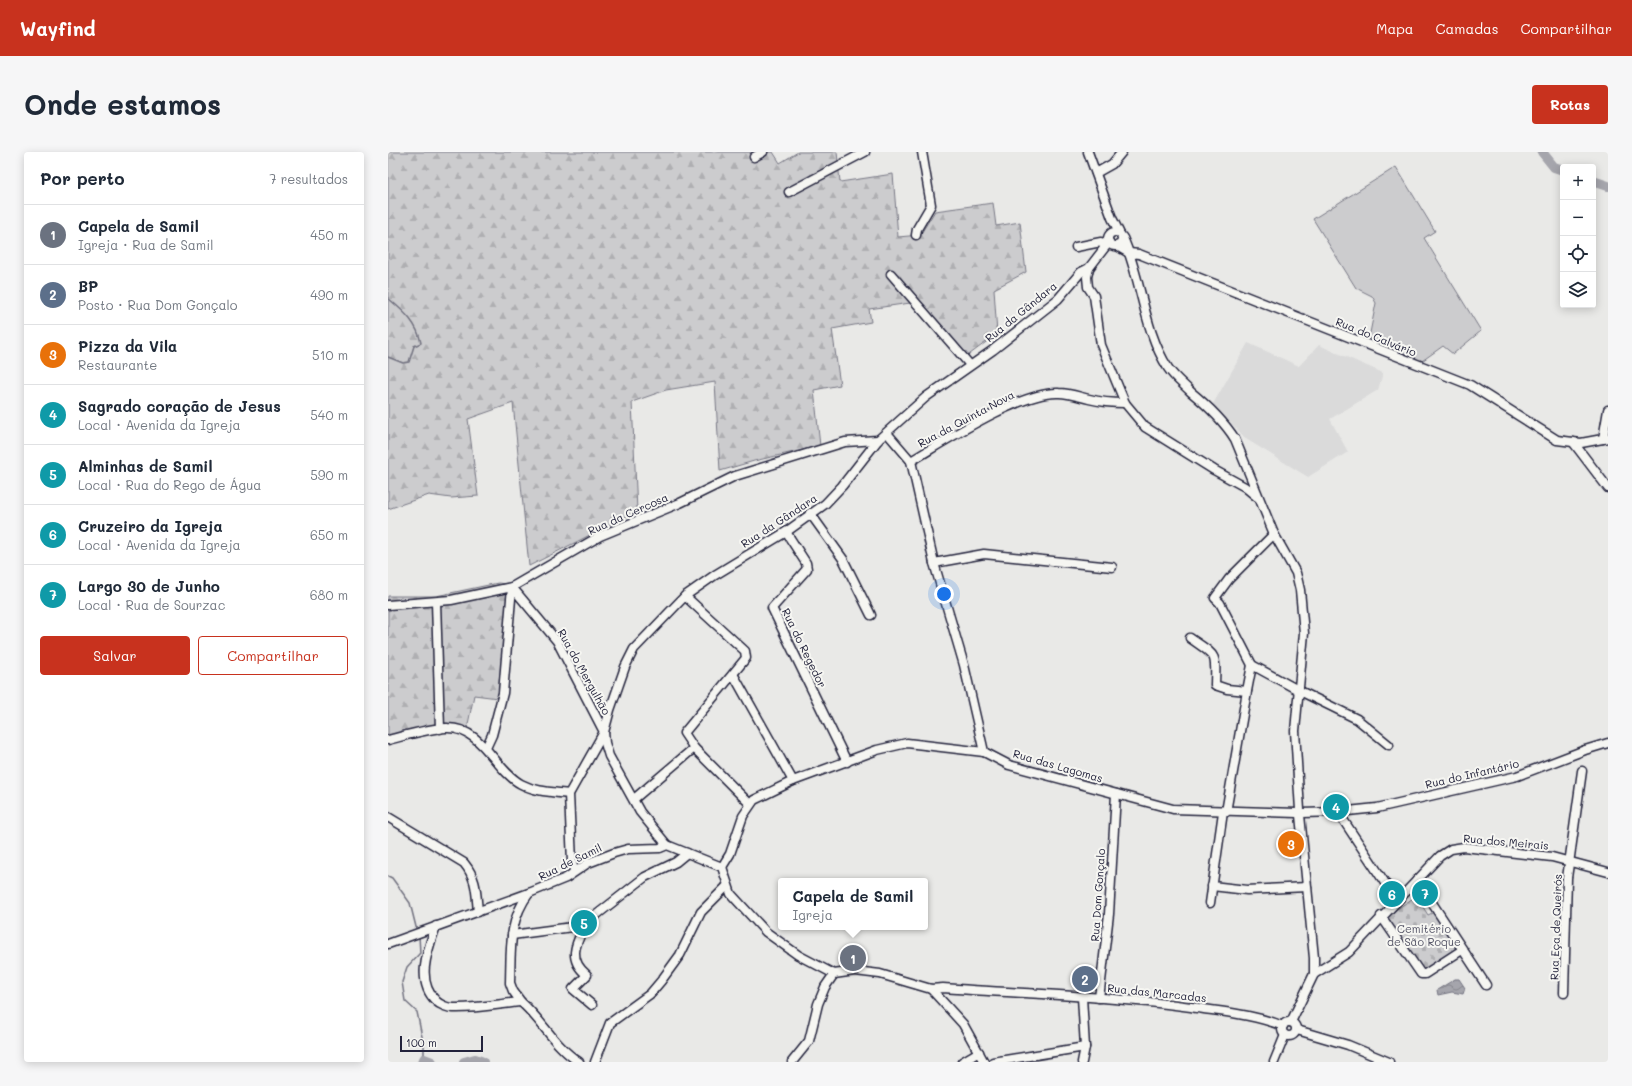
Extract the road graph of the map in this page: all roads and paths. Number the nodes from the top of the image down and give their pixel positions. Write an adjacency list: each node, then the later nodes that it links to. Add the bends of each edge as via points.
1 (763, 152): 6 (street)
2 (865, 152): 8 (street)
3 (922, 152): 10 (street, via 931,205)
4 (1088, 152): 7 (street)
5 (1122, 152): 7 (street, via 1112,164)
6 (754, 157)
7 (1096, 173): 9 (street)
8 (789, 192)
9 (1118, 234): 11 (street, via 1108,238); 11 (street, Rua da Gândara, via 1120,244); 13 (street)
10 (916, 235)
11 (1110, 245): 12 (street, via 1101,242); 13 (street, Rua do Calvário); 14 (street, Rua da Gândara)
12 (1076, 247)
13 (1130, 253): 22 (street, Rua do Calvário, via 1139,254 1470,385 1558,440); 25 (street, via 1153,335 1163,359 1175,377 1229,429)
14 (1089, 268): 16 (street, Rua da Gândara, via 1081,272 1058,299); 17 (street, via 1088,287 1094,296 1101,345)
15 (891, 274): 16 (street)
16 (970, 365): 19 (street, Rua da Gândara, via 926,397)
17 (1125, 403): 23 (street, Rua da Quinta Nova, via 1098,401 1061,393 1038,396 1005,408); 25 (street, via 1145,427 1245,487)
18 (1608, 410): 20 (street)
19 (887, 433): 21 (street, Rua da Gândara); 23 (street)
20 (1606, 438): 22 (street, Rua do Calvário)
21 (878, 440): 26 (street, Rua da Gândara, via 826,504); 31 (street, Rua da Cercosa, via 845,442 735,476 680,503 600,536)
22 (1573, 442): 24 (street)
23 (911, 461): 29 (street)
24 (1608, 488)
25 (1258, 498): 28 (street)
26 (810, 513): 27 (street, Rua da Gândara); 35 (street, via 843,559)
27 (786, 532): 32 (street, Rua da Gândara); 49 (street, Rua do Regedor, via 806,563 807,569 772,608)
28 (1274, 534): 37 (street, via 1229,578 1215,598); 39 (street, via 1296,573 1300,590 1304,633)
29 (934, 563): 30 (street, via 984,554); 48 (street, via 964,665)
30 (1112, 566)
31 (512, 587): 33 (street, Rua da Cercosa); 42 (street, Rua do Mergulhão, via 557,641); 46 (street, via 503,693)
32 (685, 596): 38 (street, via 745,651 746,658); 42 (street, Rua da Gândara, via 634,649 617,688)
33 (436, 602): 34 (street, Rua da Cercosa); 41 (street)
34 (388, 605)
35 (871, 615)
36 (1190, 638): 40 (street, via 1214,654 1215,685)
37 (1252, 665): 39 (street); 40 (street)
38 (733, 674): 47 (street, via 684,733); 51 (street)
39 (1298, 690): 45 (street, via 1356,719); 58 (street, via 1294,731)
40 (1247, 691): 56 (street)
41 (440, 729): 43 (street); 46 (street, via 460,730)
42 (604, 732): 52 (street); 54 (street, Rua da Gândara, via 609,756)
43 (388, 740)
44 (1608, 743): 57 (street, Rua do Infantário, via 1517,776 1377,808)
45 (1389, 745)
46 (486, 748): 52 (street, via 495,761 521,784 536,790)
47 (694, 748): 54 (street); 55 (street)
48 (984, 752): 49 (street, Rua das Lagomas, via 907,743 877,750); 53 (street, Rua das Lagomas, via 1009,765)
49 (847, 762): 51 (street, Rua das Lagomas)
50 (1582, 770): 62 (street, Rua Eça de Queirós)
51 (793, 781): 55 (street, Rua das Lagomas)
52 (569, 794): 64 (street)
53 (1116, 794): 56 (street, Rua das Lagomas, via 1173,810); 88 (street, Rua Dom Gonçalo, via 1109,914)
54 (634, 799): 60 (street, Rua da Gândara, via 644,818)
55 (750, 804): 63 (street, via 743,816 730,854)
56 (1225, 812): 58 (street, Rua das Lagomas); 68 (street)
57 (1338, 812): 58 (street, Rua do Infantário); 71 (street)
58 (1300, 813): 69 (street)
59 (388, 817): 73 (street, via 464,863 472,872)
60 (667, 846): 61 (street, Rua de Samil); 64 (street, Rua de Samil, via 628,849 588,863)
61 (687, 853): 63 (street, Rua de Samil); 75 (street, via 676,862 645,878)
62 (1570, 862): 65 (street, Rua dos Meirais); 66 (street, Rua dos Meirais, via 1552,857 1464,847 1451,849 1440,856); 86 (street, Rua Eça de Queirós, via 1567,878)
63 (722, 867): 67 (street)
64 (574, 871): 70 (street, Rua de Samil, via 566,878)
65 (1608, 872)
66 (1417, 880): 71 (street, Rua dos Meirais); 79 (street)
67 (727, 886): 82 (street, via 739,903 777,941); 99 (street, via 701,912 680,955 650,994 610,1024)
68 (1212, 886): 69 (street, via 1247,890); 72 (street)
69 (1307, 887): 80 (street)
70 (529, 893): 73 (street, Rua de Samil); 77 (street, via 513,923)
71 (1397, 901): 74 (street, Rua dos Meirais)
72 (1210, 903)
73 (478, 912): 76 (street, Rua de Samil)
74 (1382, 916): 79 (street, via 1421,974 1425,974); 81 (street, Rua dos Meirais, via 1349,952)
75 (586, 923): 77 (street, via 580,926); 90 (street, via 574,952 580,968 587,975 573,989)
76 (436, 926): 78 (street, Rua de Samil); 89 (street, via 426,959 425,982 432,997 439,1004 452,1008)
77 (512, 934): 89 (street, via 510,983 512,991)
78 (388, 944)
79 (1462, 950): 84 (street)
80 (1314, 958): 81 (street); 83 (street)
81 (1325, 967): 83 (street, Rua dos Meirais)
82 (834, 974): 85 (street, via 855,971 880,974); 100 (street, via 818,1004 809,1041)
83 (1314, 974): 91 (street)
84 (1486, 985)
85 (931, 989): 87 (street, Rua das Marcadas); 96 (street, via 963,1024)
86 (1564, 993)
87 (1082, 997): 88 (street, Rua das Marcadas); 95 (street)
88 (1099, 998): 92 (street, Rua das Marcadas, via 1235,1013)
89 (521, 1002): 98 (street, via 531,1010 567,1055)
90 (592, 1005)
91 (1291, 1022): 92 (street); 93 (street)
92 (1283, 1026): 94 (street)
93 (1297, 1030): 94 (street, via 1293,1036); 97 (street, via 1316,1034)
94 (1285, 1035): 105 (street)
95 (1085, 1047): 103 (street); 104 (street)
96 (979, 1052): 101 (street); 102 (street)
97 (1378, 1059): 106 (street)
98 (579, 1062)
99 (595, 1062)
100 (792, 1062)
101 (962, 1062)
102 (984, 1062)
103 (993, 1062)
104 (1082, 1062)
105 (1274, 1062)
106 (1389, 1062)

